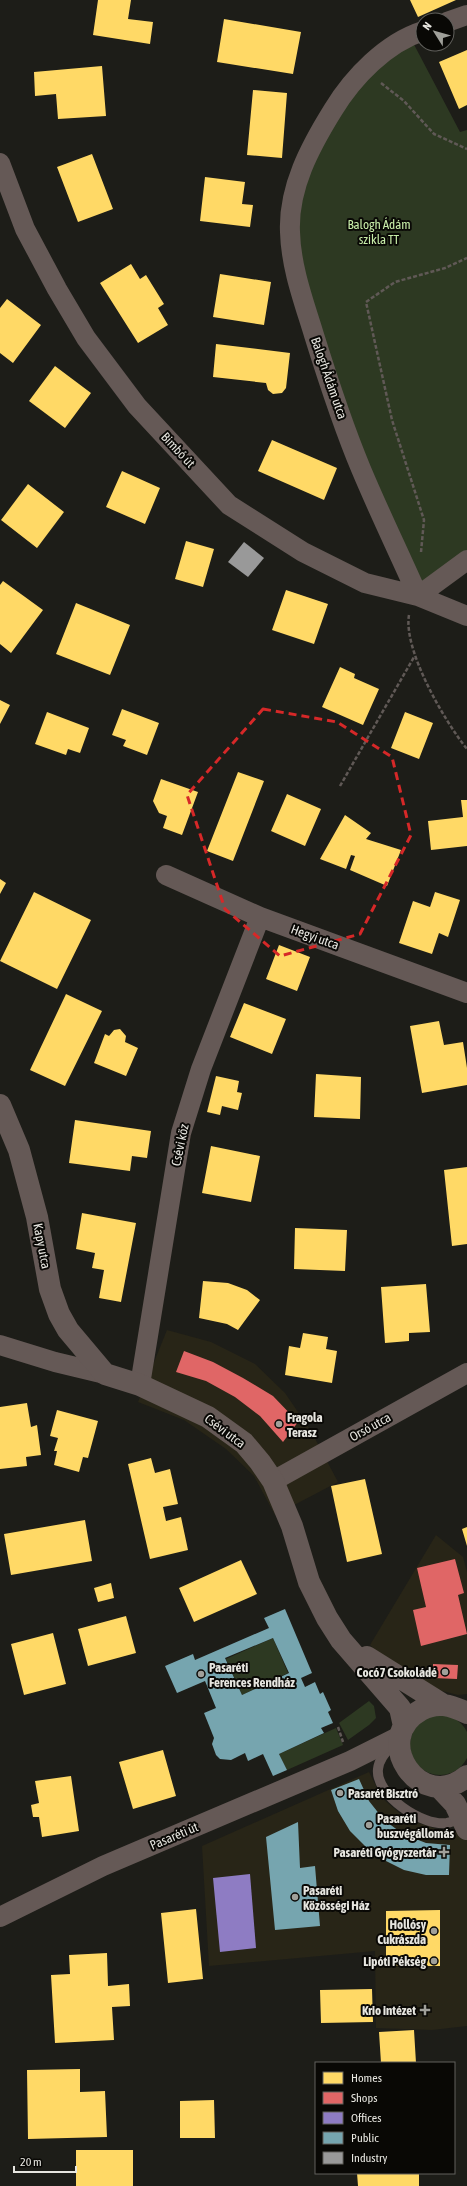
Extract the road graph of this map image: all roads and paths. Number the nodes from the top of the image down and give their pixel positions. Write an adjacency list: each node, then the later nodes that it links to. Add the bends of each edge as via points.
1 (467, 15): 2 (street)
2 (455, 19)
3 (415, 33): 4 (street, Balogh Ádám utca)
4 (380, 55): 5 (path, via 379,80 404,101 434,134); 10 (street, Balogh Ádám utca, via 341,97 312,144 295,187 290,231 294,272 322,358 361,468)
5 (467, 149)
6 (0, 163): 10 (street, Bimbó út, via 25,229 86,338 137,406 229,504 303,552 365,583)
7 (467, 258): 8 (path, via 445,268 395,282 366,302 392,420 424,520)
8 (421, 558)
9 (467, 560): 10 (street)
10 (418, 596): 11 (street, Bimbó út); 12 (path, via 408,617)
11 (467, 616)
12 (414, 657): 13 (path, via 454,733); 14 (path)
13 (467, 749)
14 (340, 786)
15 (166, 875): 16 (street, Hegyi utca)
16 (260, 917): 17 (street, Hegyi utca); 22 (street, Csévi köz, via 201,1069 181,1133)
17 (467, 993)
18 (0, 1105): 21 (street, Kapy utca, via 19,1150 37,1217 50,1289 59,1314 71,1335)
19 (0, 1346): 21 (street, Csévi utca)
20 (467, 1373): 23 (street, Orsó utca)
21 (105, 1374): 22 (street, Csévi utca)
22 (140, 1385): 23 (street, Csévi utca, via 208,1417 227,1430 260,1462)
23 (273, 1481): 24 (street, Csévi utca, via 292,1526 309,1582)
24 (341, 1640): 25 (street, Csévi utca, via 404,1682); 27 (street, Csévi utca, via 400,1708)
25 (458, 1708): 27 (street, via 427,1707 414,1714)
26 (338, 1727): 28 (path)
27 (402, 1731): 28 (street, Pasaréti út); 29 (street, Csévi utca, via 399,1749)
28 (348, 1755): 29 (street, Pasaréti út); 33 (street, Pasaréti út, via 103,1866)
29 (392, 1760): 31 (street, via 417,1780 428,1786); 32 (lane, via 378,1769 381,1785 390,1797 424,1819 446,1823)
30 (467, 1776): 31 (street, via 451,1786)
31 (439, 1787): 32 (street)
32 (466, 1820)
33 (0, 1917)

